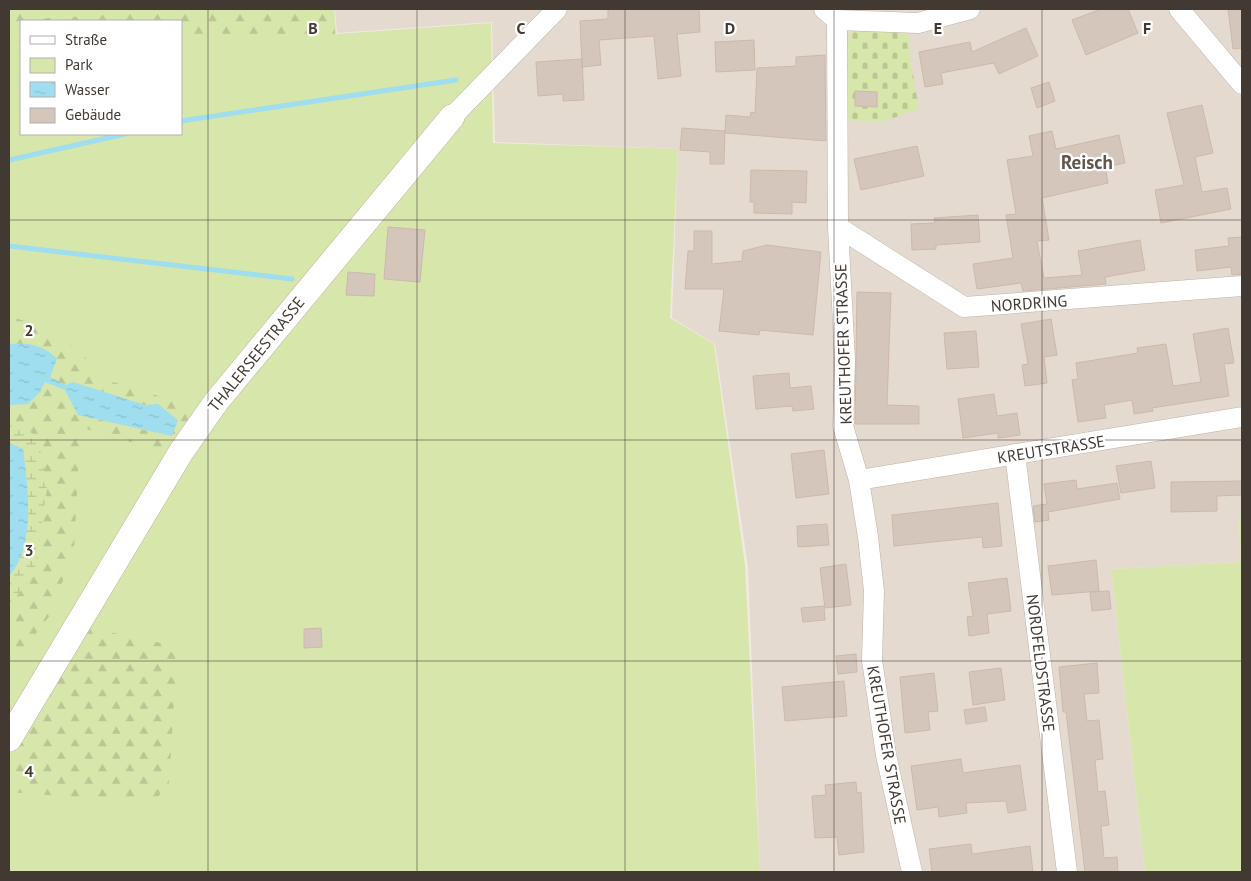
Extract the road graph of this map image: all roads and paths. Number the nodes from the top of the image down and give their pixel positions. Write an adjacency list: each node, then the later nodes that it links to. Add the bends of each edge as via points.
1 (557, 9): 6 (street, THALERSEESTRASSE)
2 (970, 9): 4 (street, via 918,23)
3 (1179, 9): 5 (street)
4 (830, 14): 7 (street, KREUTHOFER STRASSE)
5 (1242, 84)
6 (452, 118): 12 (street, THALERSEESTRASSE, via 216,402 181,452)
7 (838, 227): 8 (street, NORDRING, via 964,307); 11 (street, KREUTHOFER STRASSE, via 846,361 843,426)
8 (1242, 286)
9 (1242, 416): 10 (street, KREUTSTRASSE)
10 (1015, 454): 11 (street, KREUTSTRASSE); 14 (street, NORDFELDSTRASSE)
11 (859, 480): 13 (street, KREUTHOFER STRASSE, via 874,591 872,660 886,755)
12 (9, 739)
13 (912, 872)
14 (1067, 872)

